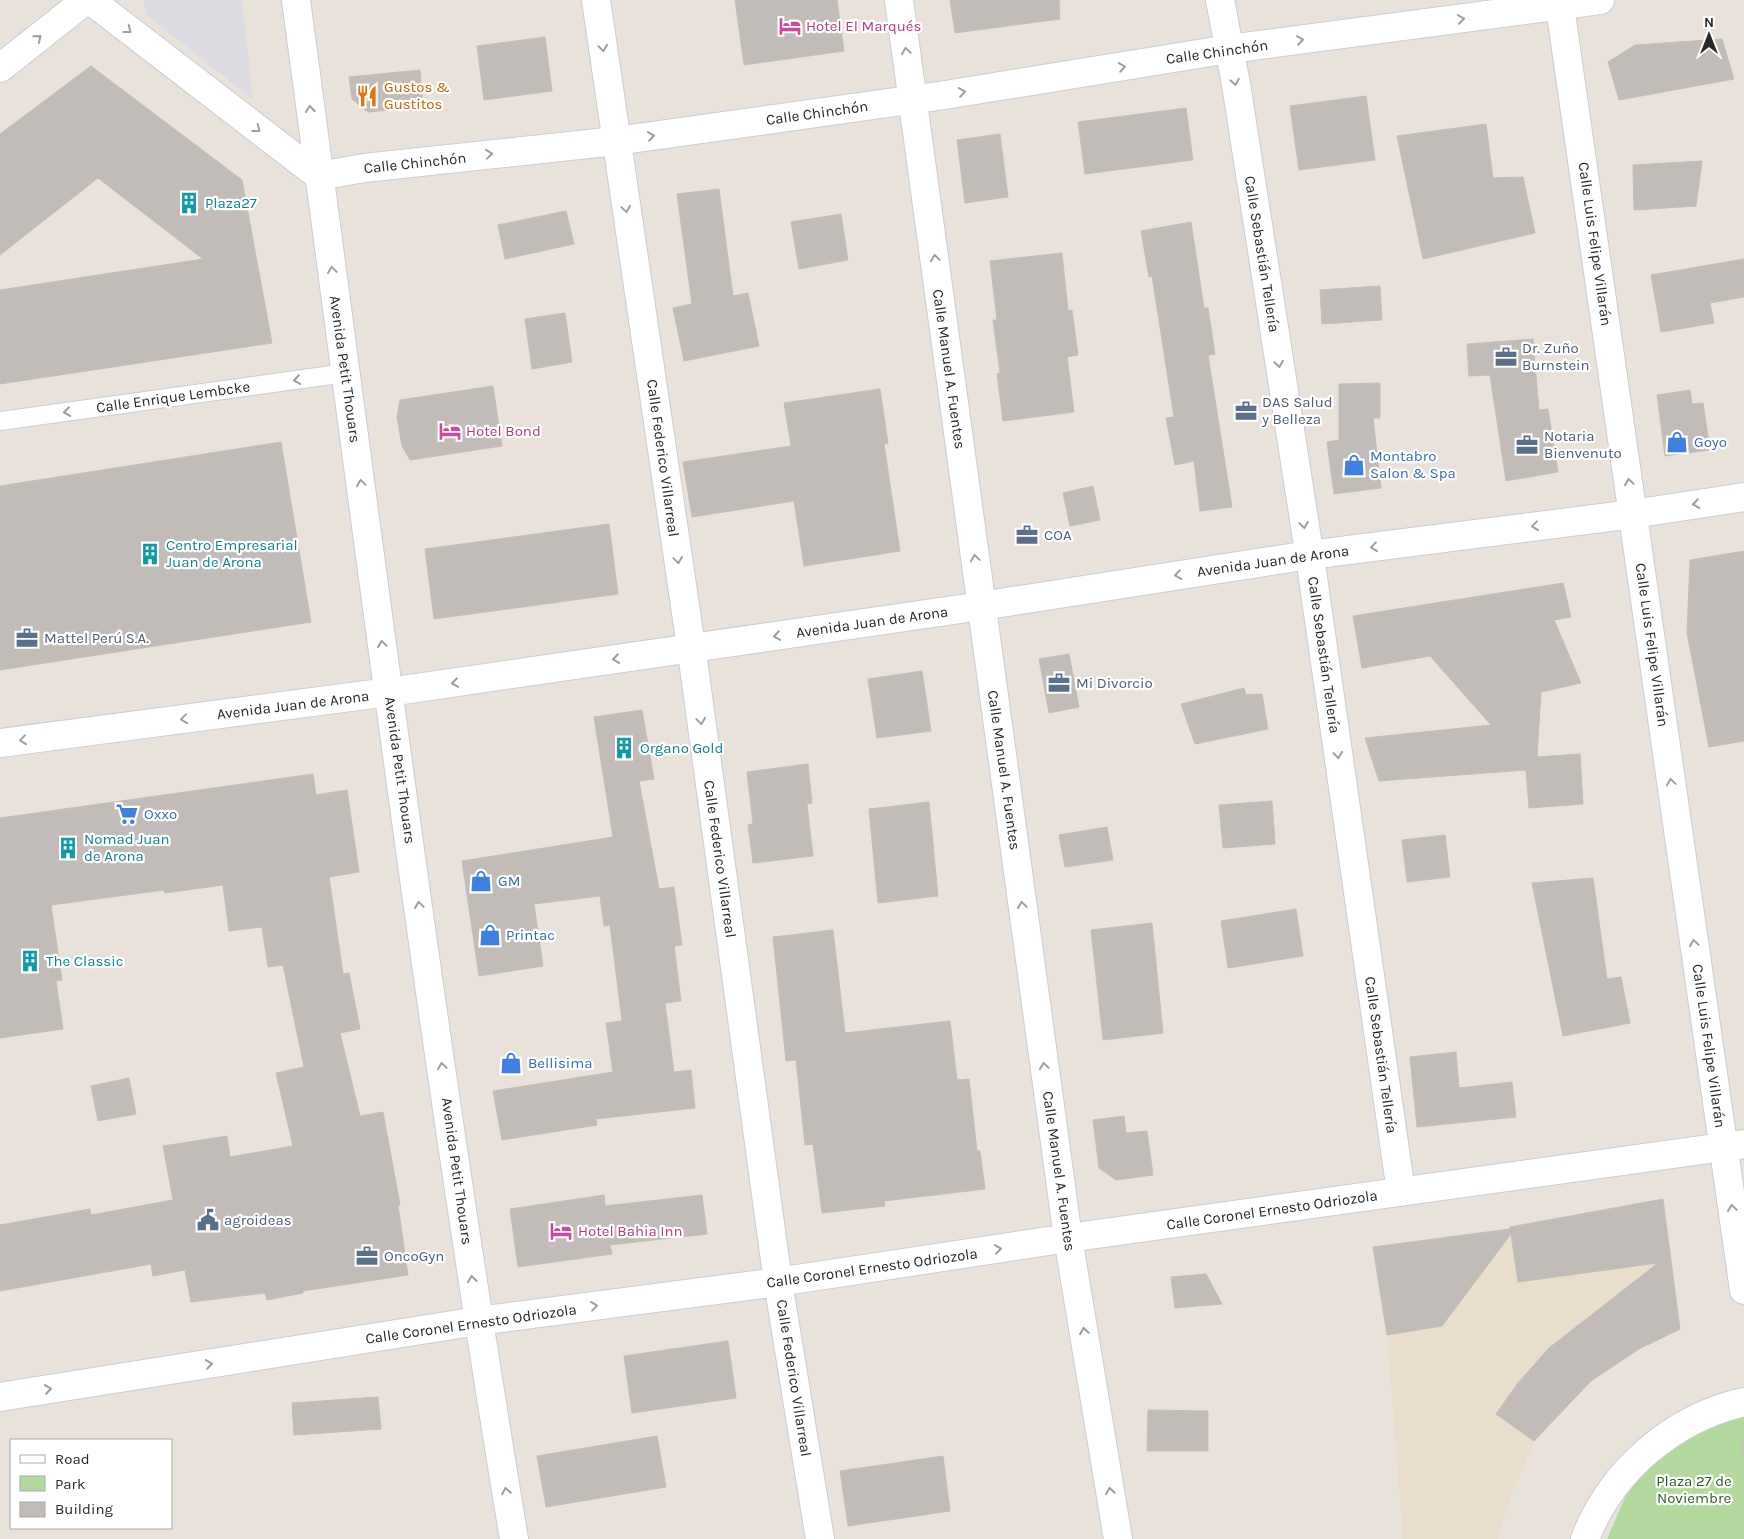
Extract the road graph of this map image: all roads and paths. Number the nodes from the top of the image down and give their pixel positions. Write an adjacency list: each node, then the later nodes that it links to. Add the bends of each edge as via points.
1 (86, 0): 10 (street, one-way to 1)
2 (90, 0): 13 (street, one-way to 13)
3 (296, 0): 13 (street, Avenida Petit Thouars, one-way to 3)
4 (596, 0): 12 (street, Calle Federico Villarreal, one-way to 12)
5 (899, 0): 11 (street, Calle Manuel A. Fuentes, one-way to 5)
6 (1220, 0): 9 (street, Calle Sebastián Tellería)
7 (1600, 0): 8 (street, Calle Chinchón)
8 (1560, 3): 9 (street, Calle Chinchón, one-way to 8); 17 (street, Calle Luis Felipe Villarán, one-way to 8)
9 (1229, 49): 11 (street, Calle Chinchón, one-way to 9); 18 (street, Calle Sebastián Tellería, one-way to 18)
10 (0, 68)
11 (914, 100): 12 (street, Calle Chinchón, one-way to 11); 19 (street, Calle Manuel A. Fuentes, one-way to 11)
12 (616, 141): 13 (street, Calle Chinchón, one-way to 12, via 364,168); 20 (street, Calle Federico Villarreal, one-way to 20)
13 (319, 176): 14 (street, Avenida Petit Thouars, one-way to 13)
14 (346, 373): 15 (lane, Calle Enrique Lembcke, one-way to 15); 21 (street, Avenida Petit Thouars, one-way to 14)
15 (0, 421)
16 (1744, 497): 17 (street, Avenida Juan de Arona, one-way to 17)
17 (1633, 514): 18 (street, Avenida Juan de Arona, one-way to 18); 23 (street, Calle Luis Felipe Villarán, one-way to 17)
18 (1309, 555): 19 (street, Avenida Juan de Arona, one-way to 19); 24 (street, Calle Sebastián Tellería, one-way to 24)
19 (981, 606): 20 (street, Avenida Juan de Arona, one-way to 20); 25 (street, Calle Manuel A. Fuentes, one-way to 19)
20 (691, 648): 21 (street, Avenida Juan de Arona, one-way to 21); 26 (street, Calle Federico Villarreal, one-way to 26)
21 (389, 692): 22 (street, Avenida Juan de Arona, one-way to 22); 28 (street, Avenida Petit Thouars, one-way to 21)
22 (0, 743)
23 (1733, 1145): 24 (street, Calle Coronel Ernesto Odriozola); 27 (street, Calle Luis Felipe Villarán, one-way to 23)
24 (1400, 1192): 25 (street, Calle Coronel Ernesto Odriozola)
25 (1068, 1238): 26 (street, Calle Coronel Ernesto Odriozola, one-way to 25); 33 (street, Calle Manuel A. Fuentes, one-way to 25)
26 (778, 1282): 28 (street, Calle Coronel Ernesto Odriozola, one-way to 26); 32 (street, Calle Federico Villarreal)
27 (1744, 1290)
28 (478, 1321): 29 (street, Calle Coronel Ernesto Odriozola, one-way to 28); 31 (street, Avenida Petit Thouars, one-way to 28)
29 (0, 1397)
30 (1744, 1402): 34 (street, via 1709,1412 1660,1440 1638,1459 1602,1504)
31 (514, 1539)
32 (820, 1539)
33 (1118, 1539)
34 (1585, 1539)

